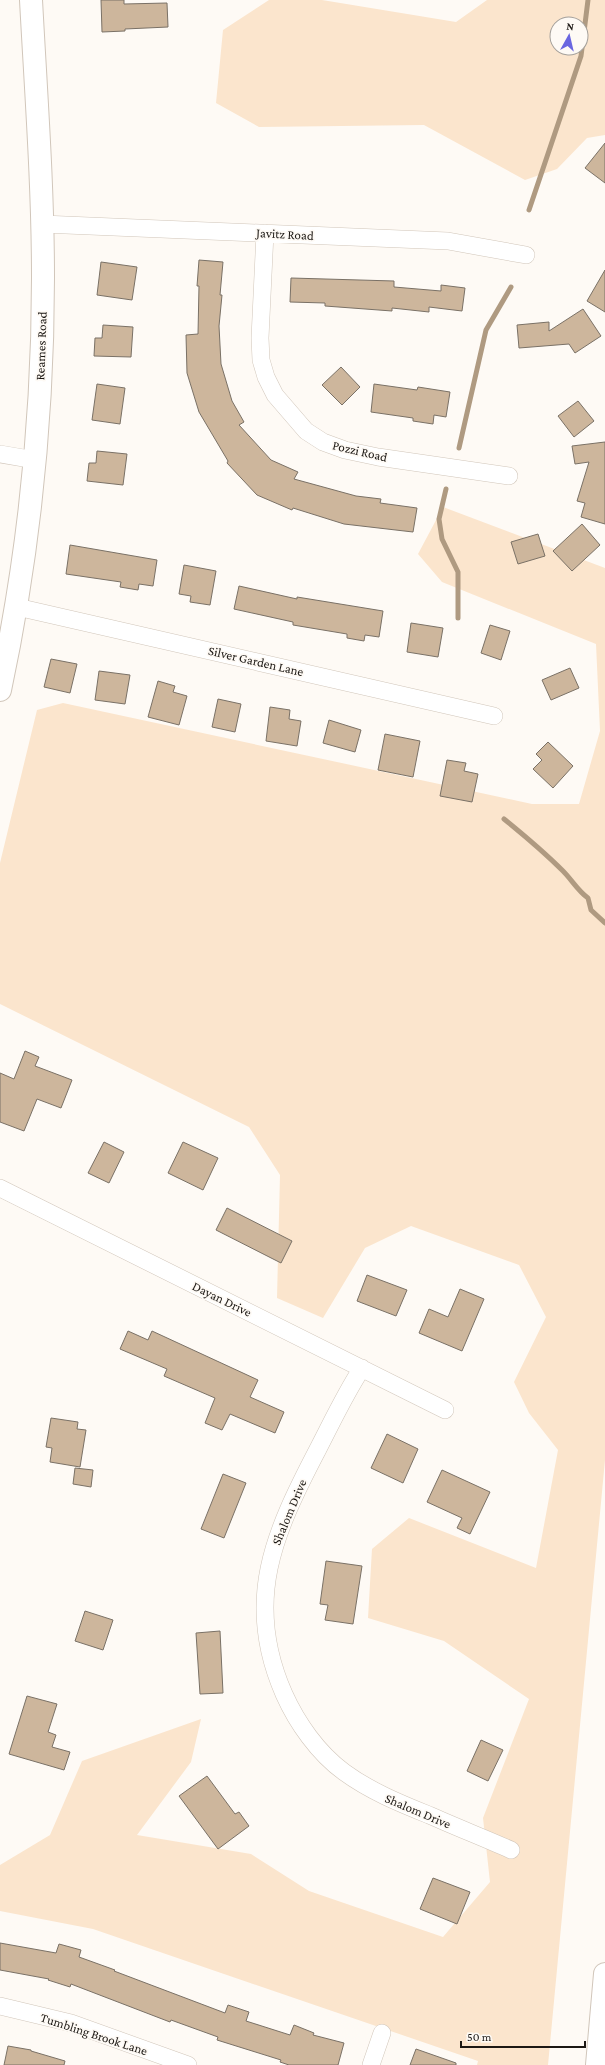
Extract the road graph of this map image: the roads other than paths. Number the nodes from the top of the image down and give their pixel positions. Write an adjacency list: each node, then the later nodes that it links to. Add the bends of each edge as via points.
1 (31, 0): 2 (main road, Reames Road)
2 (42, 224): 3 (street, Javitz Road); 6 (main road, Reames Road, via 41,357)
3 (266, 233): 4 (street, Javitz Road, via 448,241); 7 (street, Pozzi Road, via 261,360 275,395 306,431 322,442 345,450)
4 (526, 255)
5 (0, 454): 6 (street)
6 (35, 460): 8 (main road, Reames Road)
7 (509, 476)
8 (17, 607): 9 (main road, Reames Road); 10 (street, Silver Garden Lane)
9 (0, 690)
10 (494, 716)
11 (0, 1188): 12 (street, Dayan Drive)
12 (362, 1368): 13 (street, Dayan Drive); 14 (street, Shalom Drive, via 304,1476 279,1530 269,1561 265,1617 268,1646 277,1678 289,1706 305,1731 343,1771 376,1793)
13 (445, 1410)
14 (511, 1850)
15 (605, 1974): 20 (main road)
16 (0, 2006): 18 (street, Tumbling Brook Lane, via 71,2023)
17 (382, 2033): 19 (street)
18 (188, 2065)
19 (371, 2065)
20 (597, 2065)

